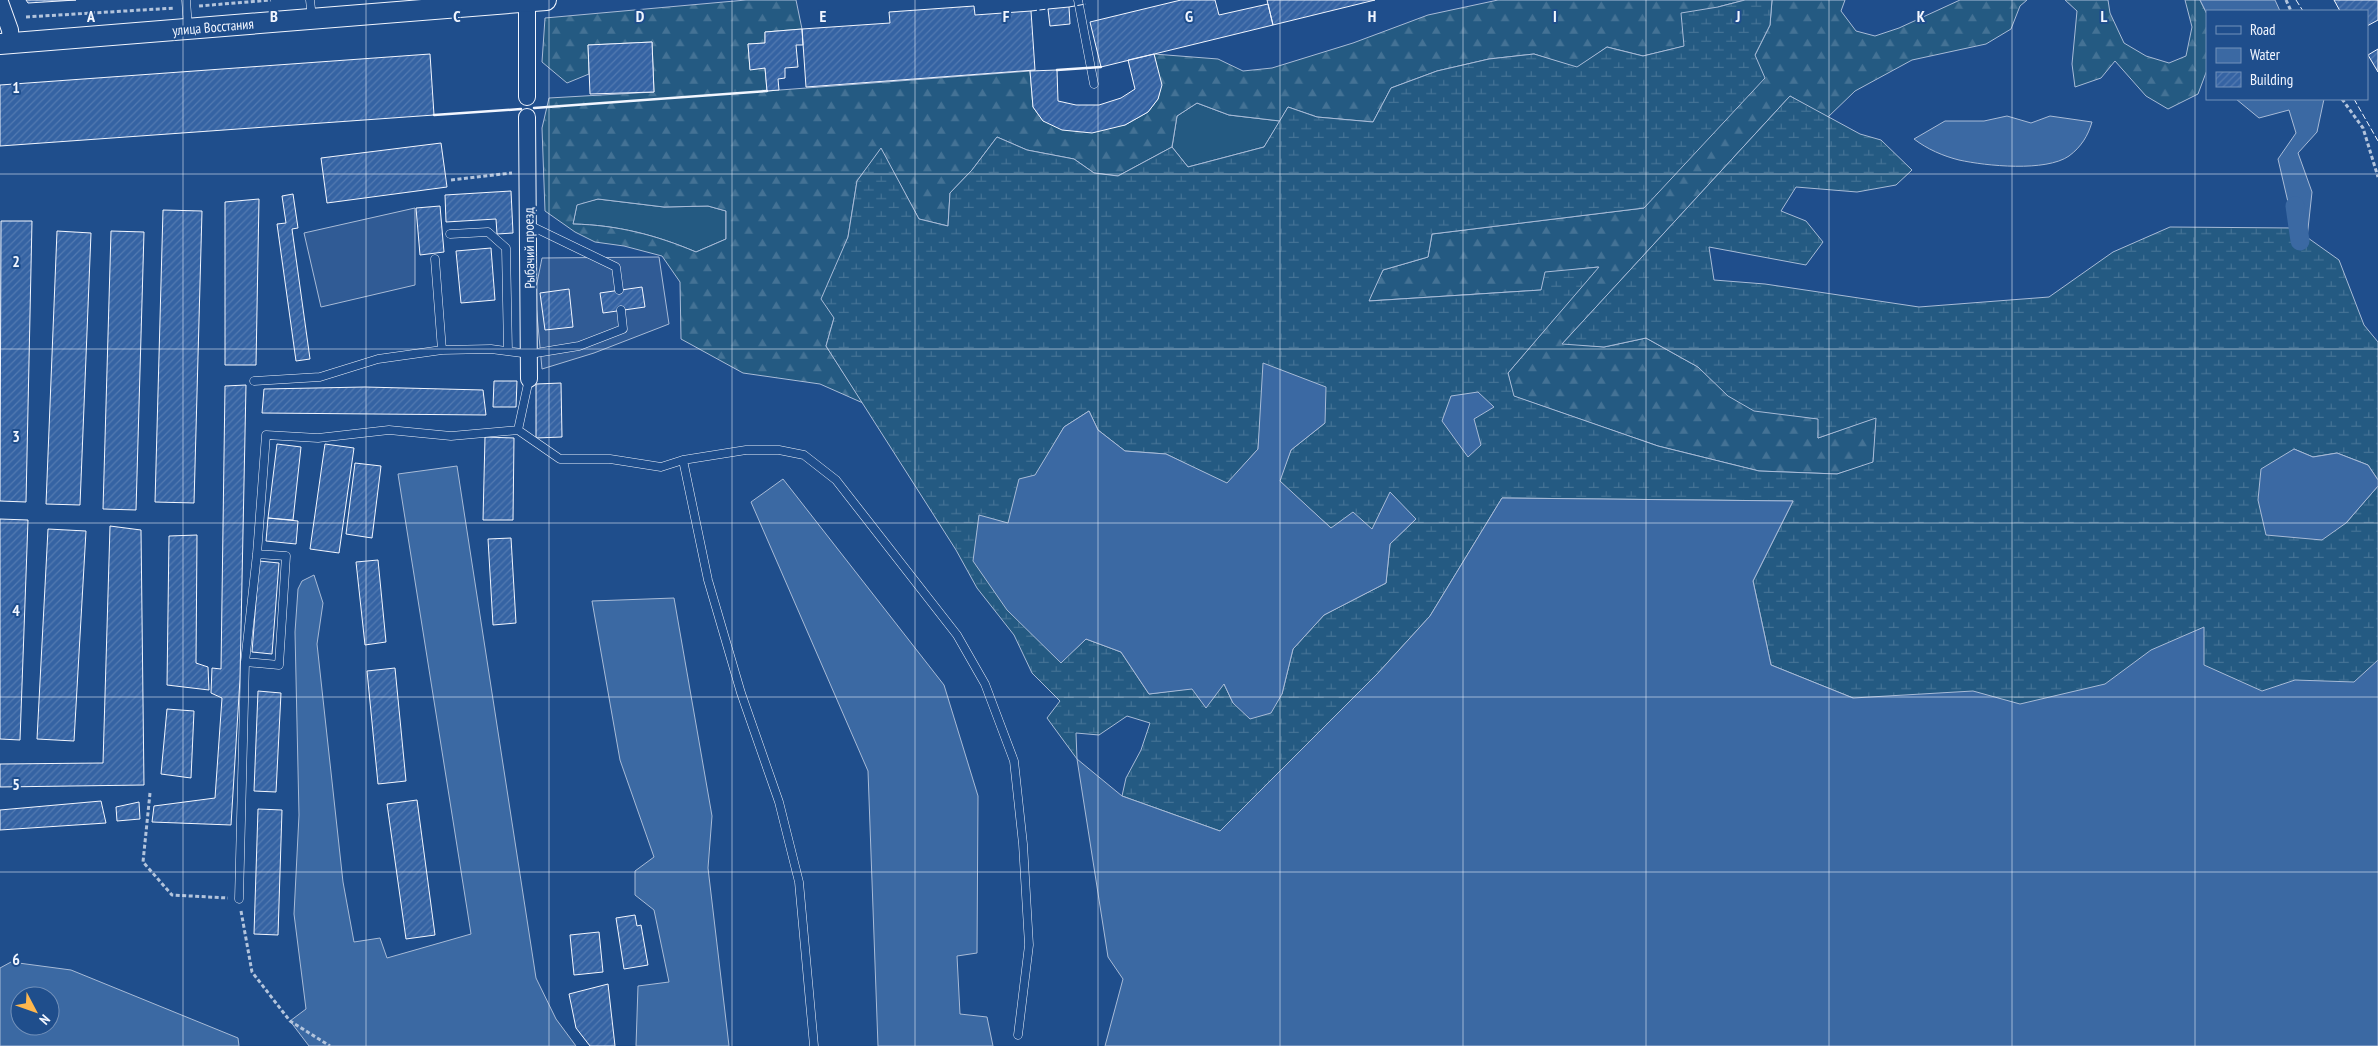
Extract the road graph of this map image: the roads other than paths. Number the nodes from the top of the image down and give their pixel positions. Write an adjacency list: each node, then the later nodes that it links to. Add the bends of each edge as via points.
1 (1078, 0): 8 (lane)
2 (527, 1): 5 (street, улица Восстания); 9 (street, Рыбачий проезд)
3 (0, 2): 7 (street, via 10,30)
4 (186, 4): 6 (lane)
5 (311, 9): 6 (street, улица Восстания)
6 (188, 29): 7 (street, улица Восстания)
7 (5, 43)
8 (1094, 84)
9 (528, 225): 12 (lane, via 616,267); 16 (street, Рыбачий проезд)
10 (450, 234): 15 (lane, via 488,232 506,248)
11 (435, 259): 14 (lane)
12 (619, 290)
13 (621, 310): 16 (lane, via 623,329 579,346)
14 (442, 350): 15 (lane); 18 (lane, via 378,359 320,377)
15 (508, 351): 16 (lane)
16 (530, 354): 17 (street, Рыбачий проезд)
17 (529, 379): 19 (lane)
18 (254, 381)
19 (518, 430): 20 (lane, via 560,459 610,459 661,467); 21 (lane, via 451,436 390,430 318,438 266,435)
20 (683, 460): 24 (lane, via 746,450 779,450 804,455 836,480 958,635 984,684 1014,761 1029,945); 25 (lane, via 708,580 741,693 779,802 799,882)
21 (257, 554): 22 (lane); 22 (lane, via 286,556 279,665)
22 (245, 662): 23 (lane)
23 (239, 899)
24 (1018, 1035)
25 (814, 1046)

